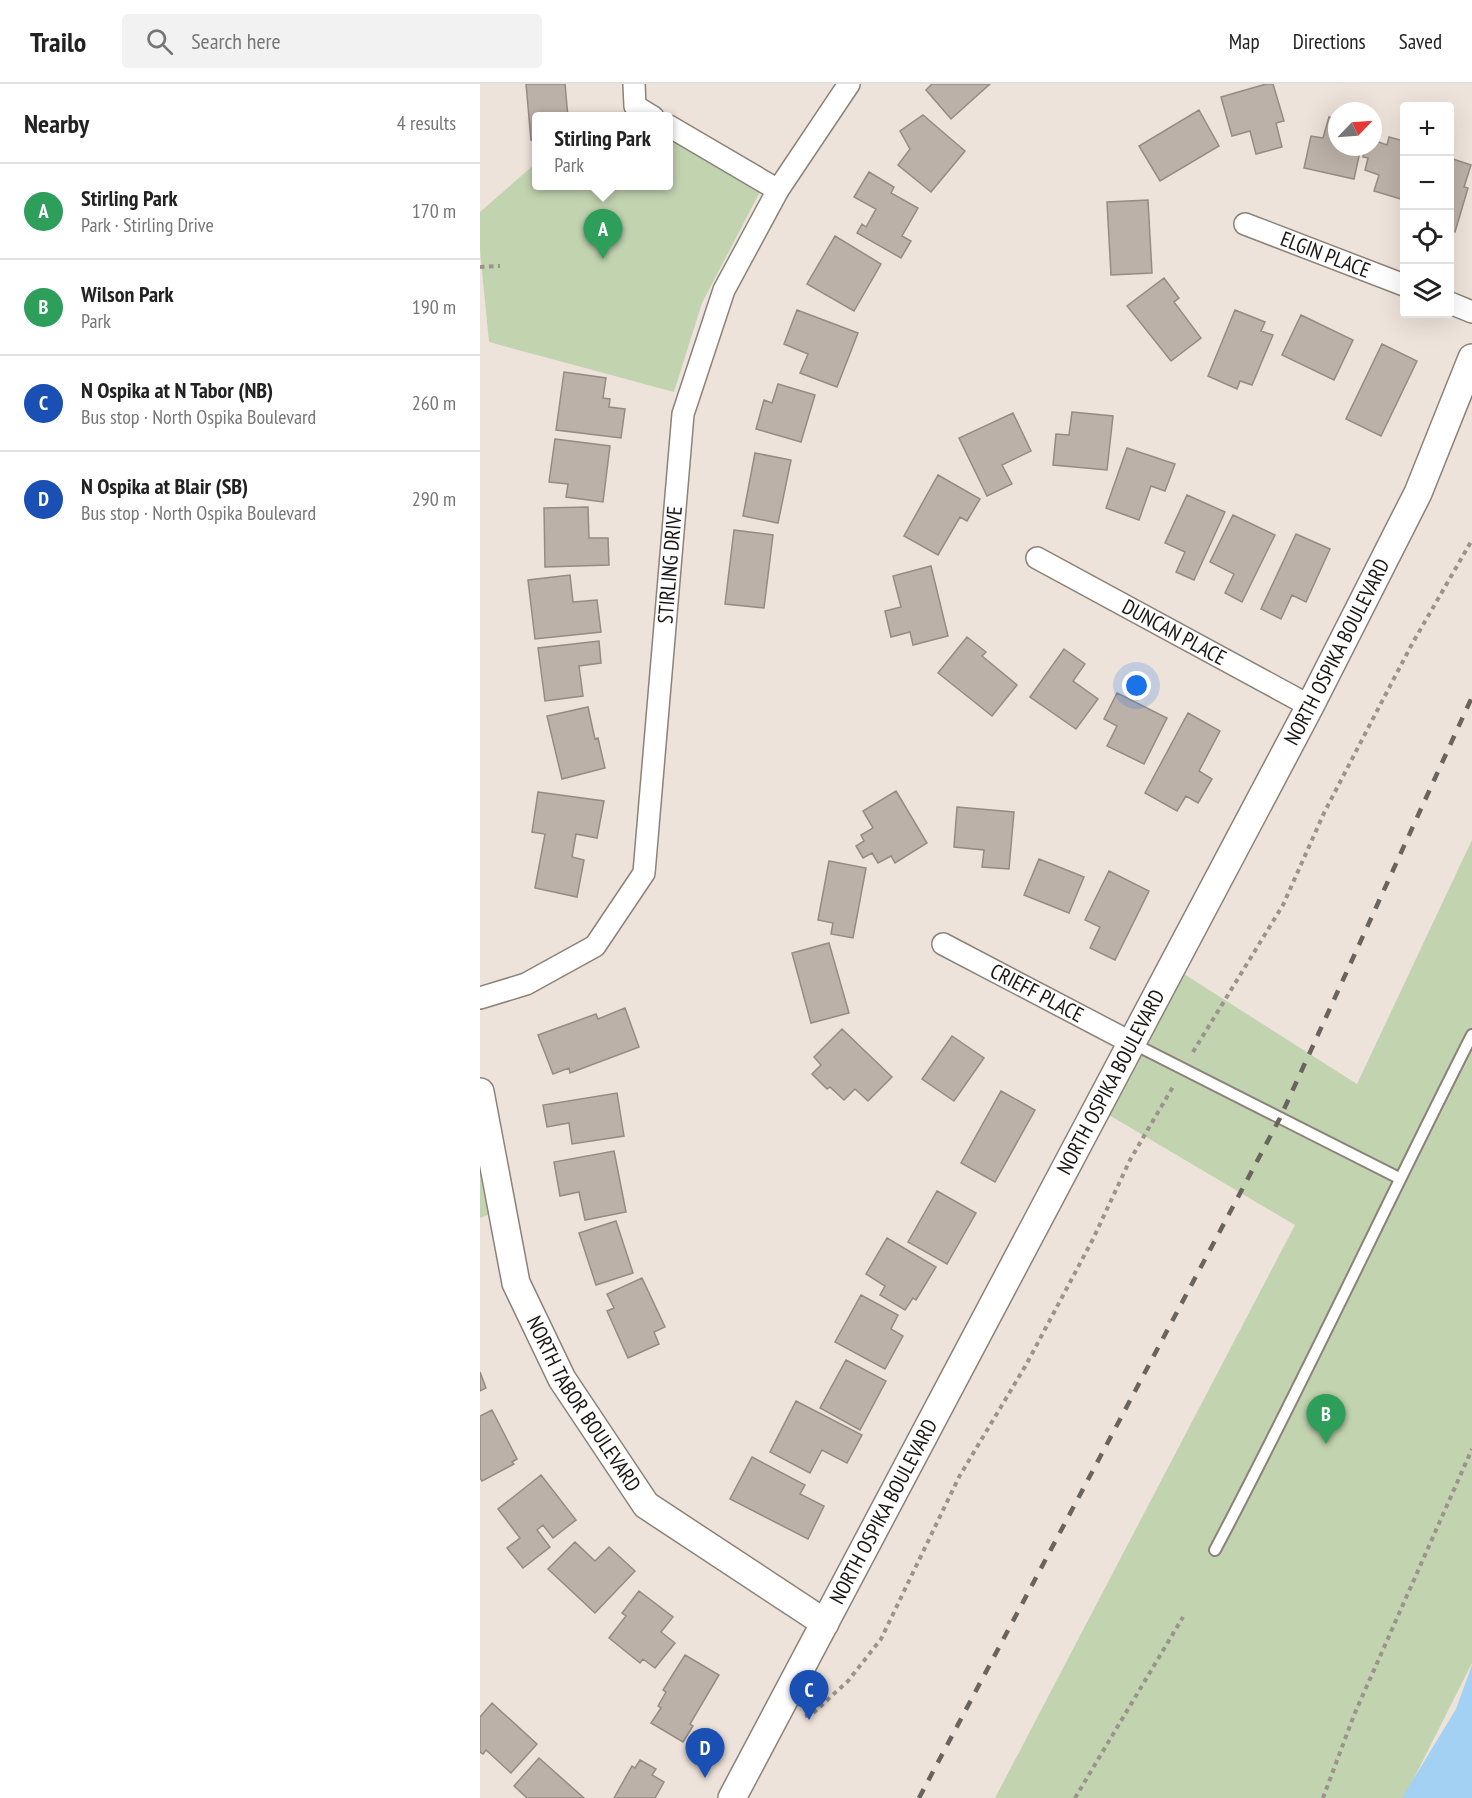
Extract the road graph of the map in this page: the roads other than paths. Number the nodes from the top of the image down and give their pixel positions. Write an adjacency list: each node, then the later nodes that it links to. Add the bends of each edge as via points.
1 (634, 84): 3 (street, via 635,106)
2 (849, 84): 5 (street, STIRLING DRIVE)
3 (645, 112)
4 (673, 128): 5 (street)
5 (778, 190): 14 (street, STIRLING DRIVE, via 724,290 682,414 644,873 595,946 526,984)
6 (1245, 224): 7 (street, ELGIN PLACE)
7 (1400, 283)
8 (1454, 305): 9 (street)
9 (1472, 312)
10 (1472, 358): 12 (street, NORTH OSPIKA BOULEVARD, via 1418,493)
11 (1037, 558): 12 (street, DUNCAN PLACE)
12 (1310, 706): 16 (street, NORTH OSPIKA BOULEVARD)
13 (944, 944): 16 (street, CRIEFF PLACE)
14 (480, 998)
15 (1472, 1035): 18 (lane)
16 (1132, 1043): 18 (lane); 20 (street, NORTH OSPIKA BOULEVARD)
17 (480, 1092): 20 (street, NORTH TABOR BOULEVARD, via 516,1284 569,1388 646,1505)
18 (1399, 1178): 19 (lane)
19 (1215, 1550)
20 (825, 1623): 21 (street, NORTH OSPIKA BOULEVARD)
21 (732, 1798)

